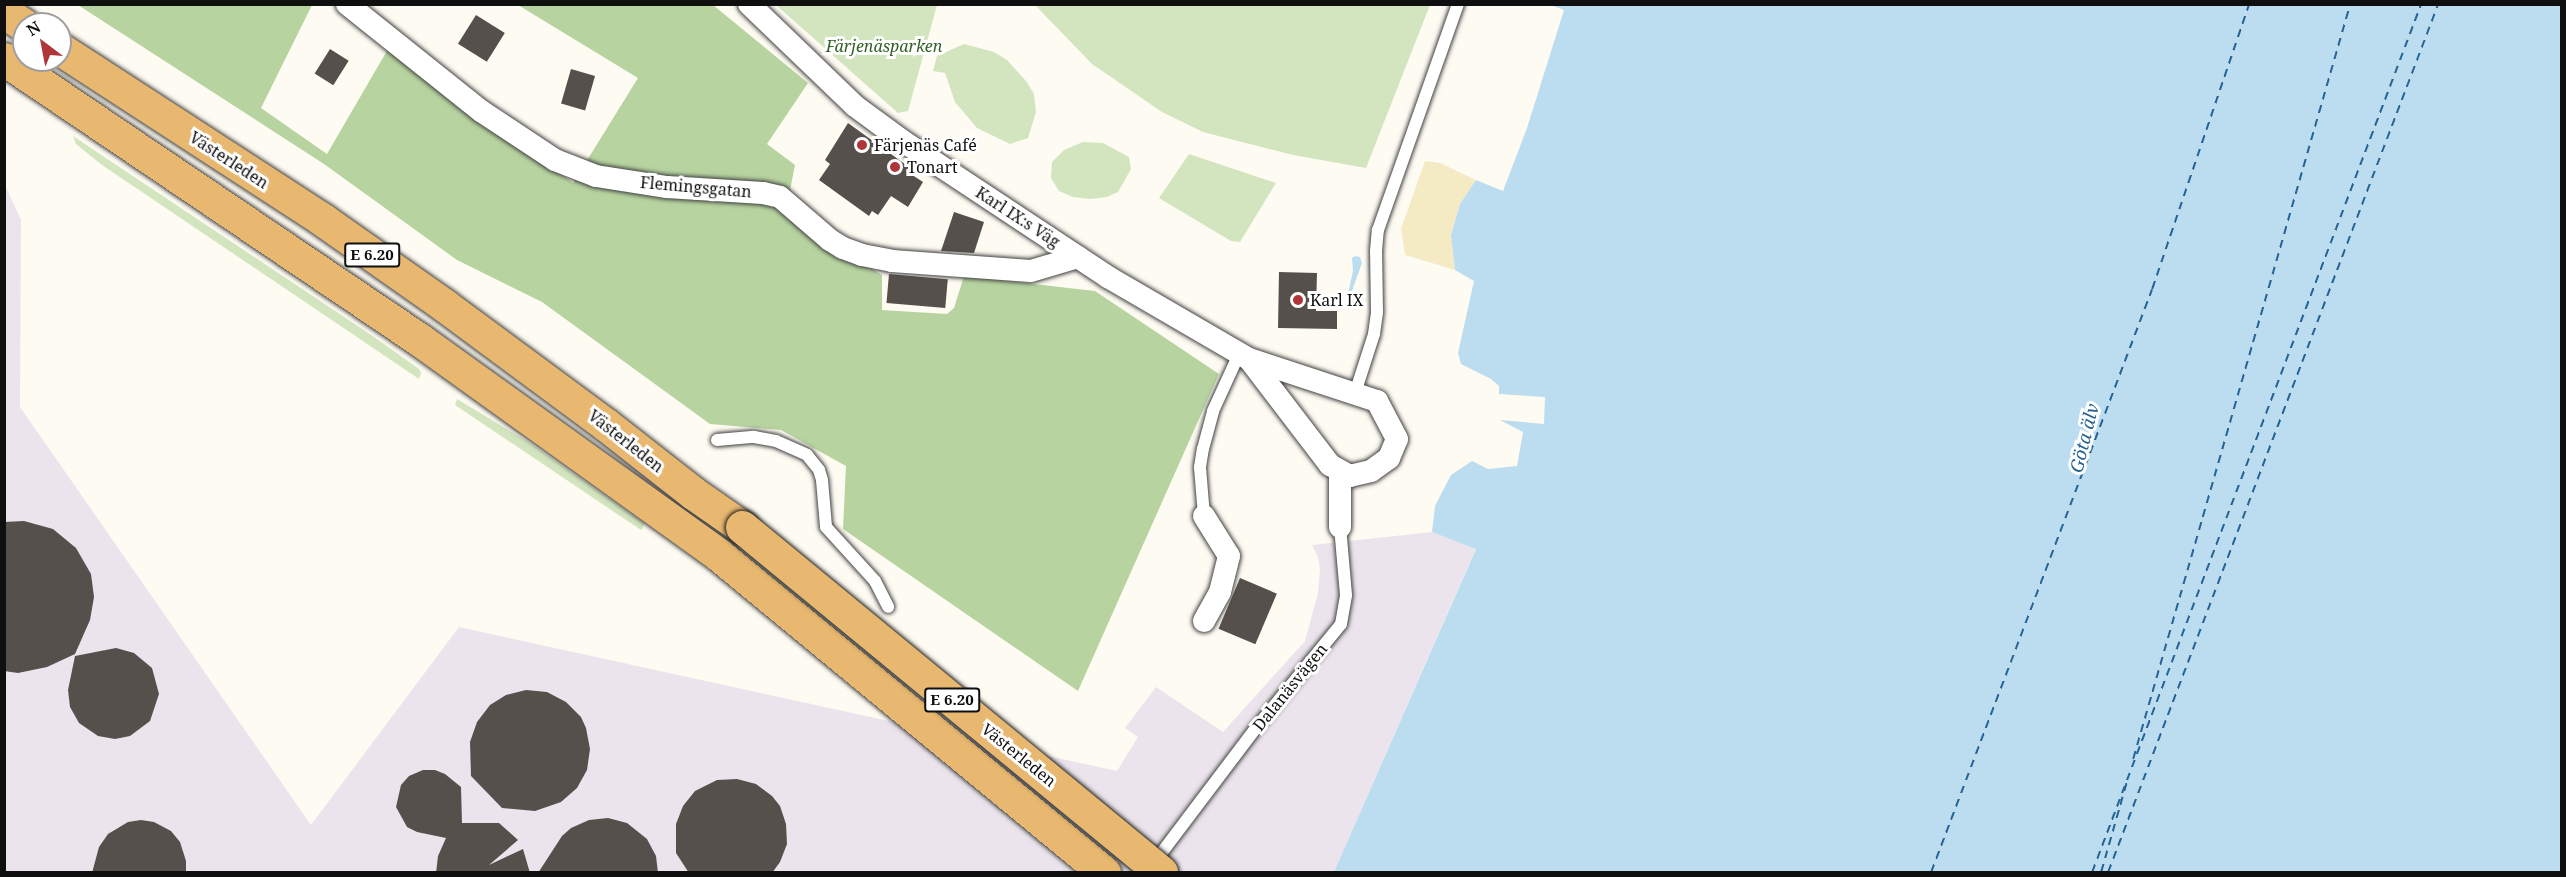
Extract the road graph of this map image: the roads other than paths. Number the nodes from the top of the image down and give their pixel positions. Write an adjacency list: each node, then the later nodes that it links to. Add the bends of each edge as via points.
1 (347, 4): 6 (street, Flemingsgatan, via 481,111 555,160 596,176 780,197 843,248 892,261 1031,271)
2 (749, 4): 6 (street, Karl IX:s Väg, via 855,106)
3 (1458, 4): 8 (lane, via 1378,230 1376,323)
4 (72, 58): 17 (highway, Västerleden / E 6.20, bridge, via 332,227 605,424 742,527)
5 (4, 59): 15 (highway, E 6.20, via 420,340 719,555)
6 (1078, 257): 7 (street, Karl IX:s Väg)
7 (1244, 357): 8 (street, Karl IX:s Väg); 10 (street, Karl IX:s Väg, via 1330,465); 11 (lane, via 1213,411 1203,449 1200,466)
8 (1355, 393): 10 (street, Karl IX:s Väg, via 1377,400 1397,439 1389,458 1371,471 1350,476)
9 (717, 440): 13 (lane, via 754,437 807,454 822,480 826,527 866,570)
10 (1340, 471): 12 (street, Dalanäsvägen)
11 (1204, 516): 14 (street, via 1229,556 1220,592)
12 (1340, 527): 16 (lane, Dalanäsvägen, via 1346,595 1341,624)
13 (888, 607)
14 (1204, 621)
15 (1104, 873)
16 (1146, 873)
17 (1161, 873)

